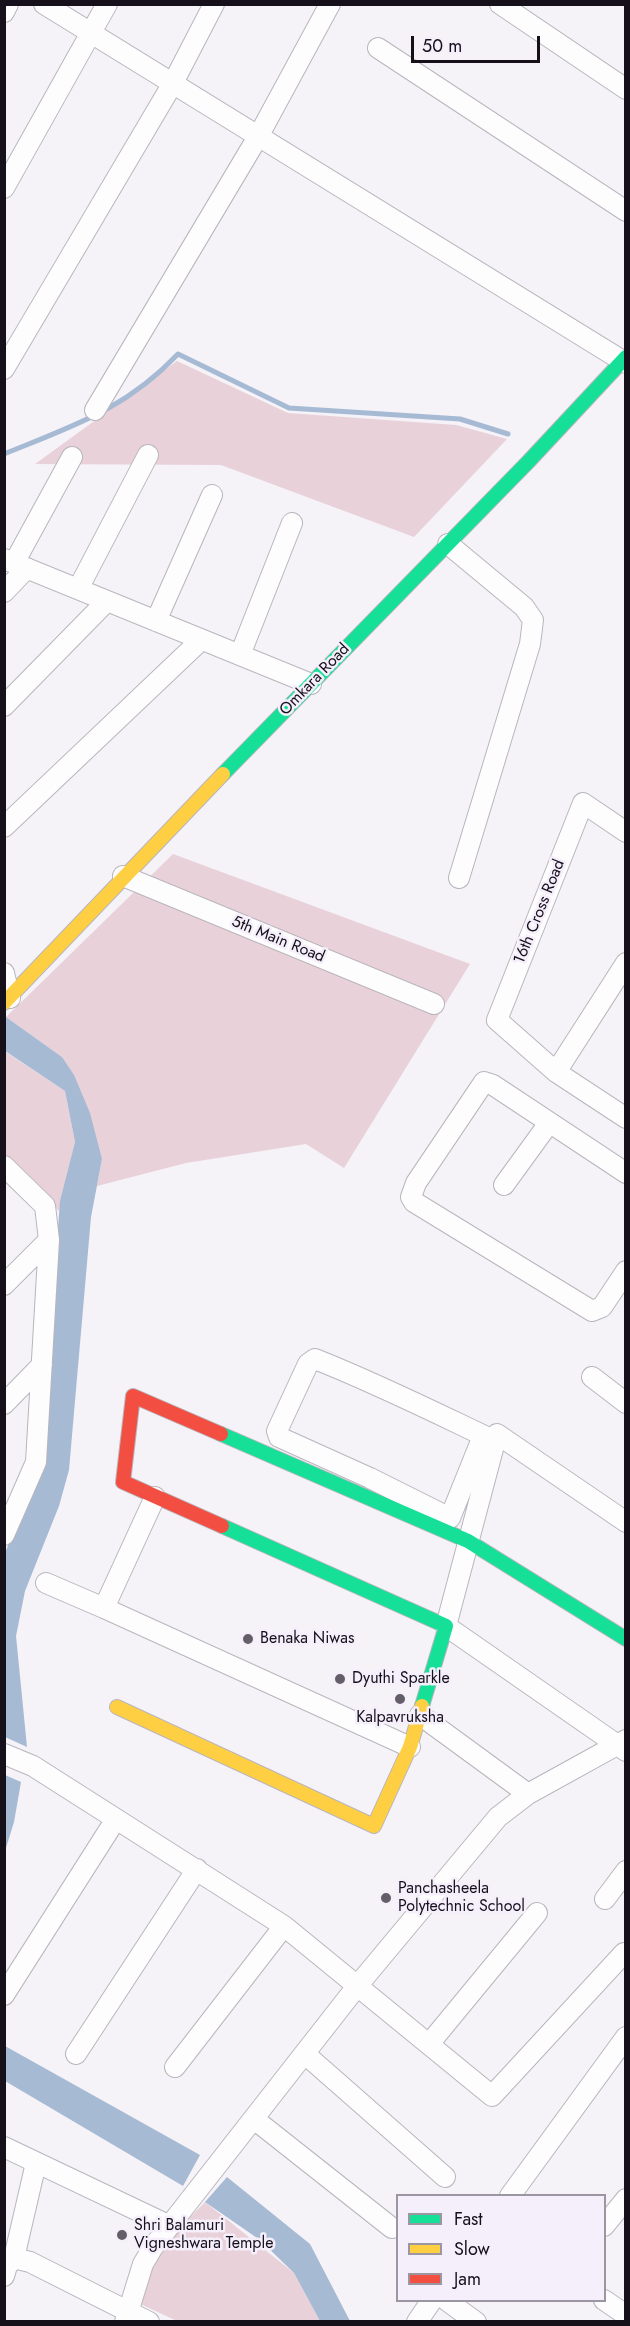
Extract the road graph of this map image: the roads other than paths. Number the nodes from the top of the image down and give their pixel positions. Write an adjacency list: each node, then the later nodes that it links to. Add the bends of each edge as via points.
1 (8, 4): 7 (street)
2 (44, 4): 8 (street)
3 (107, 4): 8 (street)
4 (214, 4): 10 (street)
5 (330, 4): 12 (street)
6 (500, 4): 11 (street)
7 (4, 12)
8 (89, 32): 10 (street); 13 (street)
9 (378, 48): 14 (street)
10 (173, 83): 12 (street); 16 (street)
11 (626, 89)
12 (259, 135): 15 (street); 17 (street)
13 (4, 188)
14 (626, 211)
15 (625, 360): 22 (street, Omkara Road)
16 (4, 369)
17 (95, 410)
18 (148, 455): 24 (street)
19 (72, 457): 23 (street)
20 (212, 495): 27 (street)
21 (292, 523): 29 (street)
22 (447, 544): 30 (street, Omkara Road); 35 (street, via 525,607 533,620 530,645)
23 (15, 564): 24 (street); 25 (street)
24 (78, 589): 26 (street)
25 (4, 592)
26 (107, 601): 27 (street); 31 (street)
27 (156, 621): 28 (street)
28 (201, 640): 29 (street); 32 (street)
29 (240, 655): 30 (street)
30 (310, 684): 34 (street, Omkara Road)
31 (4, 706)
32 (4, 827)
33 (626, 832): 40 (street, 16th Cross Road, via 583,803 497,1020)
34 (123, 876): 38 (street, Omkara Road); 39 (street, 5th Main Road)
35 (459, 878)
36 (626, 963): 40 (street)
37 (4, 973): 38 (street)
38 (7, 1001)
39 (434, 1004)
40 (556, 1072): 41 (street)
41 (626, 1118)
42 (549, 1123): 44 (street); 45 (street); 47 (street, via 493,1084 484,1082 411,1197 592,1311 602,1307)
43 (4, 1166): 46 (street, via 45,1206)
44 (626, 1173)
45 (504, 1185)
46 (49, 1240): 48 (street); 49 (street)
47 (623, 1281)
48 (4, 1285)
49 (42, 1365): 52 (street); 56 (street, via 36,1462)
50 (592, 1377): 51 (street)
51 (626, 1403)
52 (4, 1404)
53 (489, 1439): 53 (street, via 315,1359 308,1364 277,1431 279,1437 450,1518); 55 (street, via 497,1434); 57 (street)
54 (155, 1497): 57 (street, via 123,1482 134,1396); 59 (street); 60 (street)
55 (626, 1522)
56 (4, 1535)
57 (468, 1541): 60 (street); 61 (street)
58 (46, 1583): 59 (street)
59 (104, 1608): 65 (street)
60 (446, 1626): 63 (street); 64 (street)
61 (626, 1639)
62 (117, 1707): 65 (street, via 374,1826)
63 (420, 1715): 65 (street); 67 (street)
64 (623, 1745): 67 (street)
65 (410, 1747)
66 (4, 1754): 68 (street, via 33,1766)
67 (528, 1794): 75 (street, via 498,1817)
68 (116, 1819): 69 (street); 76 (street)
69 (197, 1869): 73 (street); 79 (street)
70 (626, 1871): 71 (street)
71 (605, 1899)
72 (537, 1913): 78 (street)
73 (284, 1926): 75 (street); 81 (street)
74 (624, 1953): 78 (street, via 492,2096)
75 (358, 1985): 78 (street); 80 (street)
76 (4, 1995)
77 (626, 2037): 86 (street)
78 (429, 2044)
79 (76, 2054)
80 (305, 2054): 82 (street); 85 (street)
81 (175, 2067)
82 (254, 2119): 89 (street); 90 (street)
83 (4, 2147): 84 (street)
84 (36, 2163): 89 (street); 91 (street)
85 (445, 2177)
86 (511, 2194)
87 (626, 2199): 88 (street)
88 (606, 2224)
89 (170, 2226): 97 (street, via 143,2264)
90 (392, 2228)
91 (14, 2258): 92 (street); 97 (street, via 30,2262)
92 (4, 2276)
93 (606, 2301): 96 (street)
94 (431, 2302): 99 (street)
95 (447, 2302): 100 (street)
96 (626, 2315)
97 (126, 2317): 98 (street)
98 (149, 2322)
99 (417, 2322)
100 (476, 2322)

